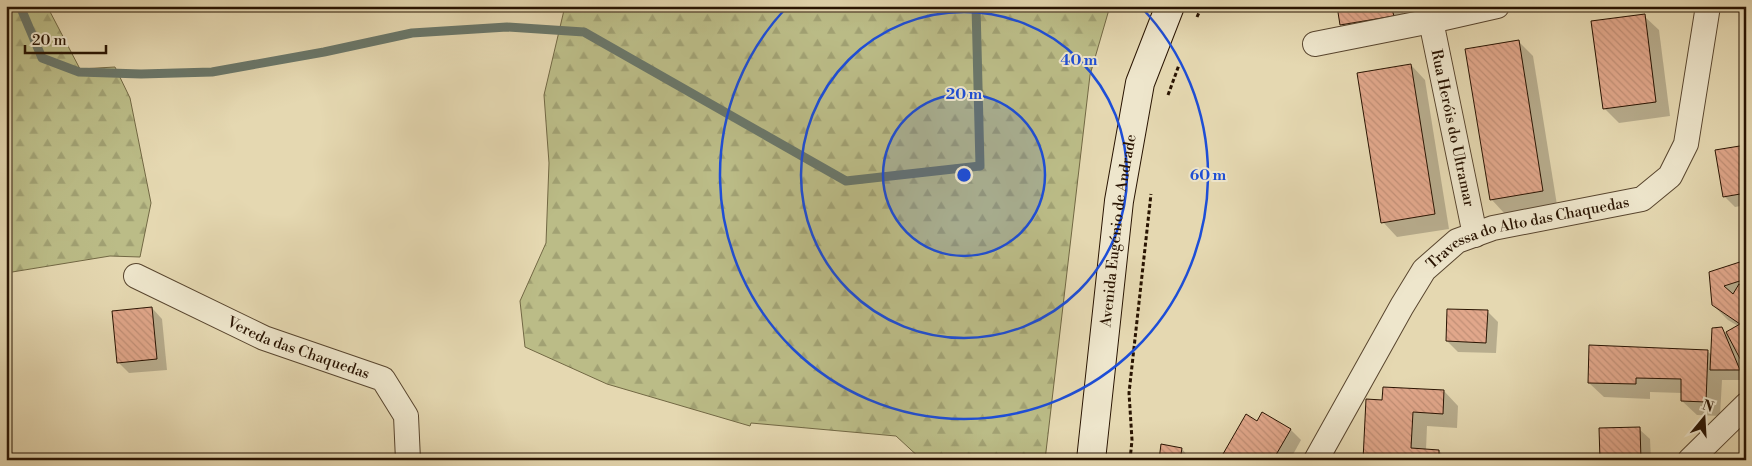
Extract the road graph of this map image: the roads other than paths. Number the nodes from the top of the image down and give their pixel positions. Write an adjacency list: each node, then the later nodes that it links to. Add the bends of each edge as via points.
1 (1170, 6): 10 (main road, Avenida Eugénio de Andrade, via 1140,83 1119,201)
2 (1497, 6): 4 (street)
3 (1708, 6): 6 (street, Travessa do Alto das Chaquedas, via 1686,144 1670,176 1642,200 1493,228)
4 (1431, 20): 5 (street); 6 (street, Rua Heróis do Ultramar)
5 (1315, 44)
6 (1475, 235): 11 (street, Travessa do Alto das Chaquedas, via 1457,241 1424,270)
7 (136, 276): 9 (street, Vereda das Chaquedas, via 264,338 383,380 406,416)
8 (1746, 405): 12 (street)
9 (408, 460)
10 (1091, 460)
11 (1316, 460)
12 (1690, 460)

